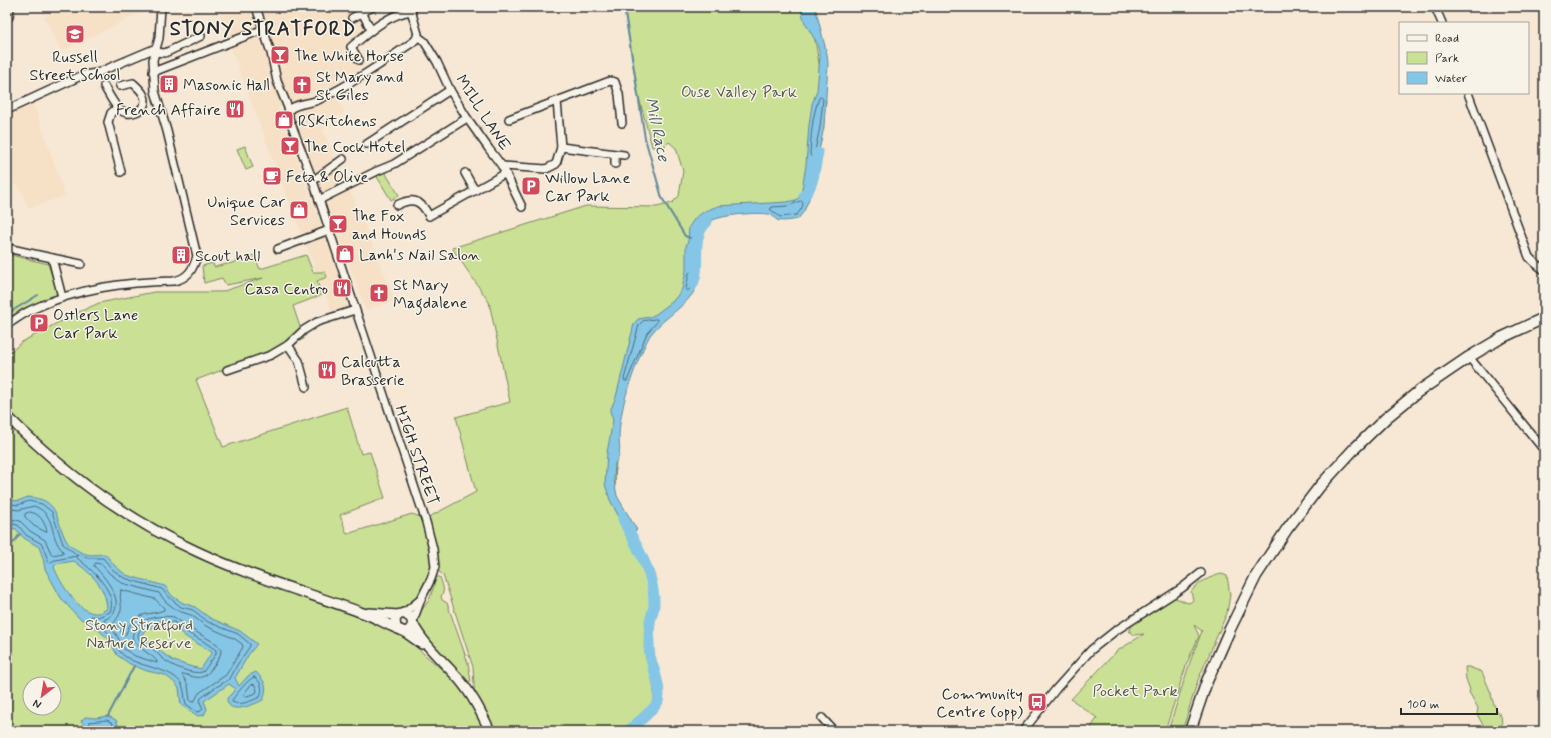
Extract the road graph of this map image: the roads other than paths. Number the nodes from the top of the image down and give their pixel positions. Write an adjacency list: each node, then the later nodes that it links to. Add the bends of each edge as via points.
1 (10, 7): 9 (street)
2 (161, 7): 16 (street, via 159,38)
3 (256, 7): 12 (street, HIGH STREET)
4 (373, 7): 8 (street)
5 (1435, 7): 11 (street)
6 (411, 9): 7 (street); 14 (street)
7 (399, 11): 13 (street)
8 (362, 13): 10 (street); 13 (street)
9 (9, 17)
10 (352, 18)
11 (1442, 22)
12 (264, 29): 18 (street); 28 (street, HIGH STREET, via 277,81)
13 (371, 30): 17 (street, via 350,47)
14 (418, 35): 21 (street, MILL LANE, via 437,62); 28 (street, via 413,42 364,75 317,101)
15 (201, 36): 16 (street, via 165,53)
16 (155, 50): 18 (street); 27 (street, via 97,73 83,75)
17 (359, 60)
18 (153, 72): 22 (street)
19 (104, 86): 26 (street)
20 (120, 86): 24 (street, via 133,83)
21 (450, 90): 29 (street, MILL LANE); 32 (street)
22 (155, 91): 24 (street); 52 (street, via 197,256 193,268 181,279 174,281 125,284 86,290)
23 (1468, 94): 51 (street, via 1529,257)
24 (144, 95): 26 (street, via 145,102 140,110 132,114)
25 (557, 101): 30 (street); 31 (street, via 610,81 615,82); 33 (street)
26 (117, 108): 39 (street, via 111,113 108,122)
27 (7, 110)
28 (289, 110): 43 (street, HIGH STREET, via 289,118)
29 (467, 118): 38 (street, MILL LANE); 43 (street, via 394,164)
30 (508, 119)
31 (622, 123)
32 (367, 144)
33 (561, 148): 34 (street); 38 (street, via 556,164 546,168)
34 (615, 154): 35 (street); 37 (street)
35 (624, 155)
36 (343, 159): 41 (street)
37 (615, 164)
38 (504, 169): 42 (street); 45 (street, MILL LANE)
39 (121, 172)
40 (465, 173): 42 (street)
41 (318, 177)
42 (475, 191): 44 (street, via 429,216 425,208 413,200)
43 (319, 200): 46 (street, HIGH STREET)
44 (397, 205)
45 (522, 207)
46 (329, 230): 48 (street); 53 (street, HIGH STREET)
47 (7, 248): 49 (street)
48 (278, 249)
49 (52, 258): 50 (street); 52 (street)
50 (82, 264)
51 (1544, 270)
52 (62, 297): 55 (street, via 32,309)
53 (355, 310): 56 (street, via 317,322); 63 (street, HIGH STREET, via 433,549 434,567)
54 (1544, 318): 57 (main road, via 1501,338)
55 (7, 325)
56 (288, 345): 58 (street, via 271,355); 59 (street, via 299,361)
57 (1469, 357): 61 (street); 73 (main road, via 1419,391 1386,418 1320,486 1287,529 1256,576 1230,628 1207,681)
58 (227, 370)
59 (306, 387)
60 (7, 416): 64 (street, via 73,475 104,498 159,532 196,552 238,569)
61 (1544, 450)
62 (1201, 573): 72 (street, via 1182,588 1115,630 1090,650)
63 (421, 599): 65 (street); 66 (street, HIGH STREET)
64 (361, 612): 65 (street); 67 (street)
65 (401, 614): 66 (street, via 411,618); 67 (street, via 395,620)
66 (413, 622): 67 (street, via 410,629); 68 (street, via 418,634)
67 (400, 630): 68 (street)
68 (430, 649): 70 (street, via 471,695)
69 (822, 718): 71 (street)
70 (490, 731)
71 (834, 731)
72 (1023, 731)
73 (1190, 731)

